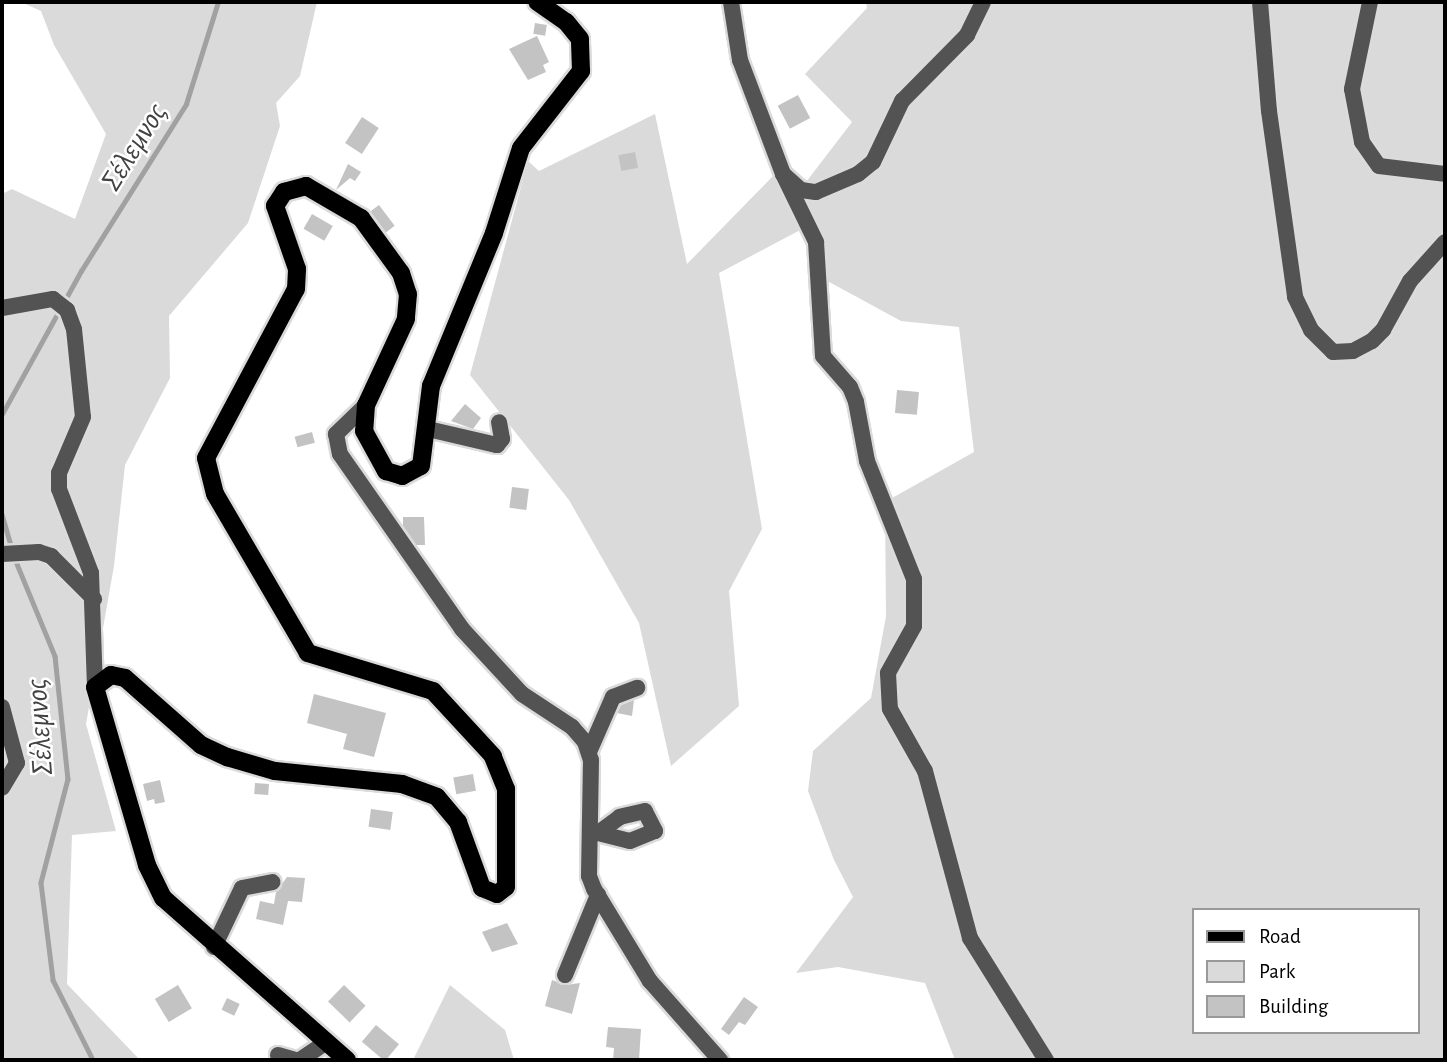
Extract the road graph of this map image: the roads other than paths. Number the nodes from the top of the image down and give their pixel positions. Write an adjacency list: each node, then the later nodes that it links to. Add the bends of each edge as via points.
1 (537, 2): 12 (main road, via 566,22 580,39 581,71 521,148 494,233 431,386)
2 (731, 2): 6 (street, via 740,60)
3 (983, 2): 6 (street, via 967,35 902,102 868,167 816,192 800,190)
4 (1260, 2): 8 (street, via 1264,74 1295,297 1311,330 1333,352 1353,351 1372,341 1410,281)
5 (1370, 2): 7 (street, via 1352,89 1362,142 1379,166)
6 (783, 174): 29 (street, via 816,242 823,356 850,387 867,461 914,579 914,626 888,673 890,709 925,771 970,939)
7 (1445, 174)
8 (1445, 242)
9 (2, 308): 14 (street, via 53,299 67,310 74,329 83,416 59,473 59,489 88,557)
10 (366, 405): 12 (main road, via 366,439 378,464 394,474 417,471 425,457); 15 (main road, via 400,337 408,294 385,248 361,218 335,199 295,186 284,192 275,206 297,269 296,289 211,445 208,477 308,653 433,691 492,756 506,789 509,879 502,891 482,888 458,822 437,797 402,784 275,771 227,757 201,746 125,678 111,675); 18 (street, via 338,428 335,439 359,486 462,629 522,694 579,733)
11 (499, 422): 12 (street, via 502,439 497,445)
12 (428, 429)
13 (2, 554): 14 (street, via 32,551 51,556)
14 (94, 599): 15 (street)
15 (95, 687): 22 (main road, via 147,865 163,898)
16 (637, 688): 18 (street, via 613,697)
17 (2, 707): 19 (street, via 17,763)
18 (589, 752): 21 (street, via 595,831 589,876)
19 (2, 788)
20 (272, 882): 22 (street, via 242,888)
21 (598, 895): 23 (street); 28 (street, via 650,981)
22 (214, 947): 24 (main road)
23 (565, 975)
24 (325, 1043): 26 (street); 27 (main road)
25 (278, 1055): 26 (street)
26 (298, 1060)
27 (347, 1060)
28 (720, 1060)
29 (1046, 1060)

